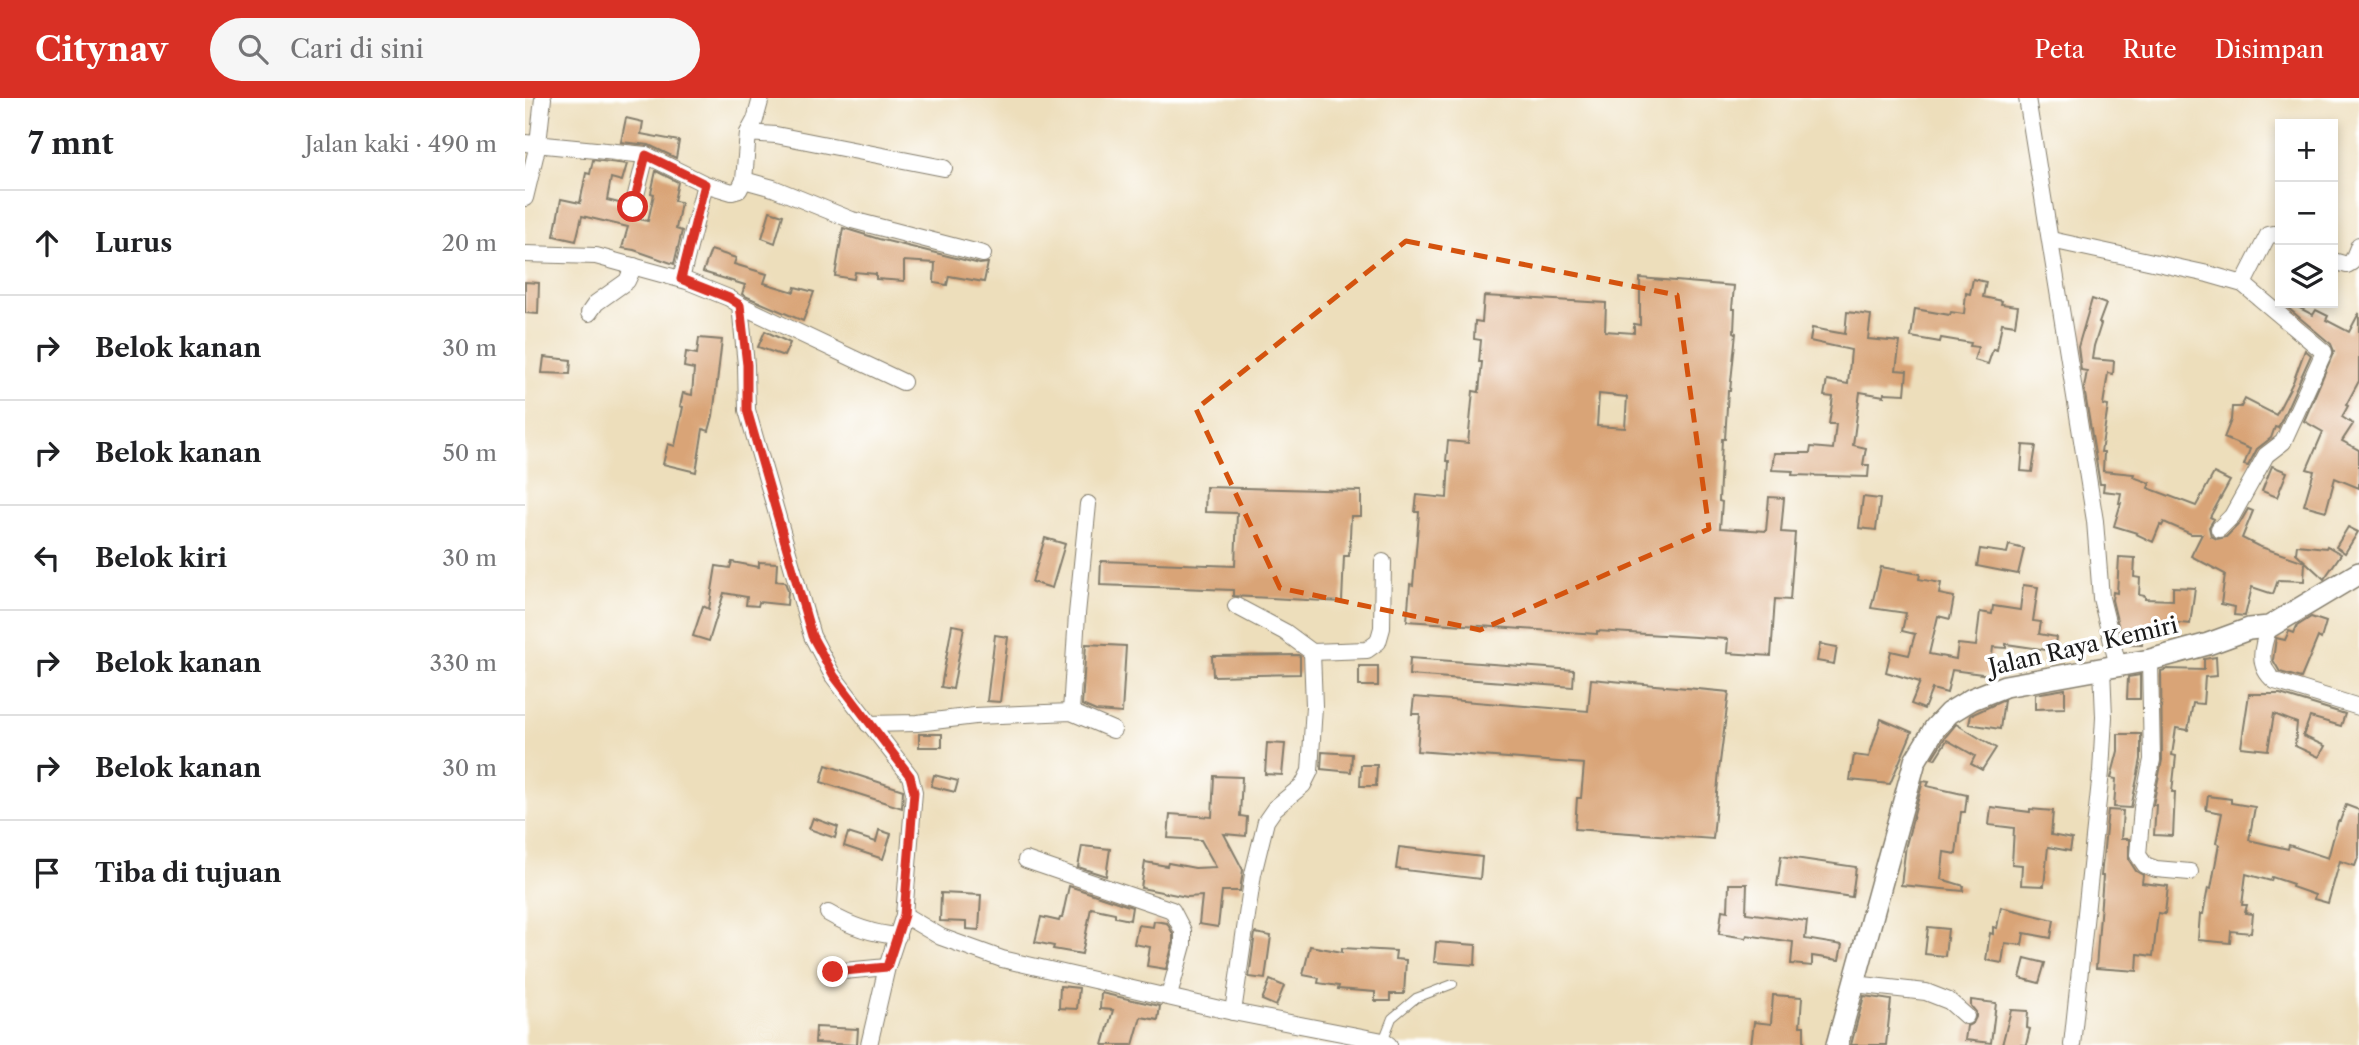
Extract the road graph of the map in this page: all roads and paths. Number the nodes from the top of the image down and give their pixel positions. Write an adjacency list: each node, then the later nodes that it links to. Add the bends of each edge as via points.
1 (543, 98): 5 (street)
2 (761, 98): 4 (street)
3 (2027, 98): 13 (street)
4 (748, 133): 7 (street); 8 (street)
5 (531, 144): 6 (street); 10 (street)
6 (646, 155): 9 (street); 11 (street)
7 (944, 168)
8 (744, 180): 9 (street, via 739,190 732,192); 16 (street, via 844,217)
9 (705, 184): 19 (street)
10 (525, 198)
11 (633, 207)
12 (2275, 234): 20 (street, via 2268,235)
13 (2051, 240): 20 (street); 32 (street, via 2095,521)
14 (2359, 244): 17 (street, via 2352,262)
15 (525, 254): 18 (street, via 596,256)
16 (983, 254)
17 (2338, 262)
18 (634, 267): 19 (street); 22 (street, via 627,281)
19 (681, 279): 21 (street)
20 (2243, 284): 25 (street, via 2324,352 2283,442 2266,455 2232,516)
21 (740, 305): 23 (street); 35 (street, via 747,410 812,636)
22 (589, 313)
23 (903, 382)
24 (1088, 504): 34 (street)
25 (2219, 529)
26 (1383, 562): 30 (street, via 1378,642 1367,650)
27 (2359, 573): 29 (street, Jalan Raya Kemiri)
28 (1236, 606): 30 (street)
29 (2269, 627): 31 (street, Jalan Raya Kemiri); 33 (street, via 2262,664 2268,675)
30 (1312, 652): 47 (street, via 1310,771 1303,785 1266,821 1253,874)
31 (2150, 660): 32 (street, Jalan Raya Kemiri); 38 (street, via 2152,760 2139,855 2145,865 2156,869)
32 (2110, 667): 45 (street, Jalan Raya Kemiri, via 2005,686 1972,699 1935,728 1915,761); 52 (street)
33 (2359, 707)
34 (1071, 712): 35 (street); 36 (street)
35 (868, 723): 40 (street, via 910,776 914,792)
36 (1113, 730)
37 (1026, 860): 46 (street, via 1172,910 1184,931)
38 (2190, 872)
39 (828, 913): 41 (street, via 878,934)
40 (904, 915): 41 (street); 46 (street, via 941,937 1002,959)
41 (898, 936): 42 (street)
42 (887, 967): 43 (street); 50 (street)
43 (833, 972)
44 (1453, 984): 49 (lane, via 1416,998 1392,1018)
45 (1854, 984): 48 (street, via 1926,992 1949,1001); 51 (street, Jalan Raya Kemiri)
46 (1169, 996): 47 (street)
47 (1233, 1012): 49 (street)
48 (1966, 1016)
49 (1386, 1043)
50 (869, 1045)
51 (1837, 1045)
52 (2072, 1045)

